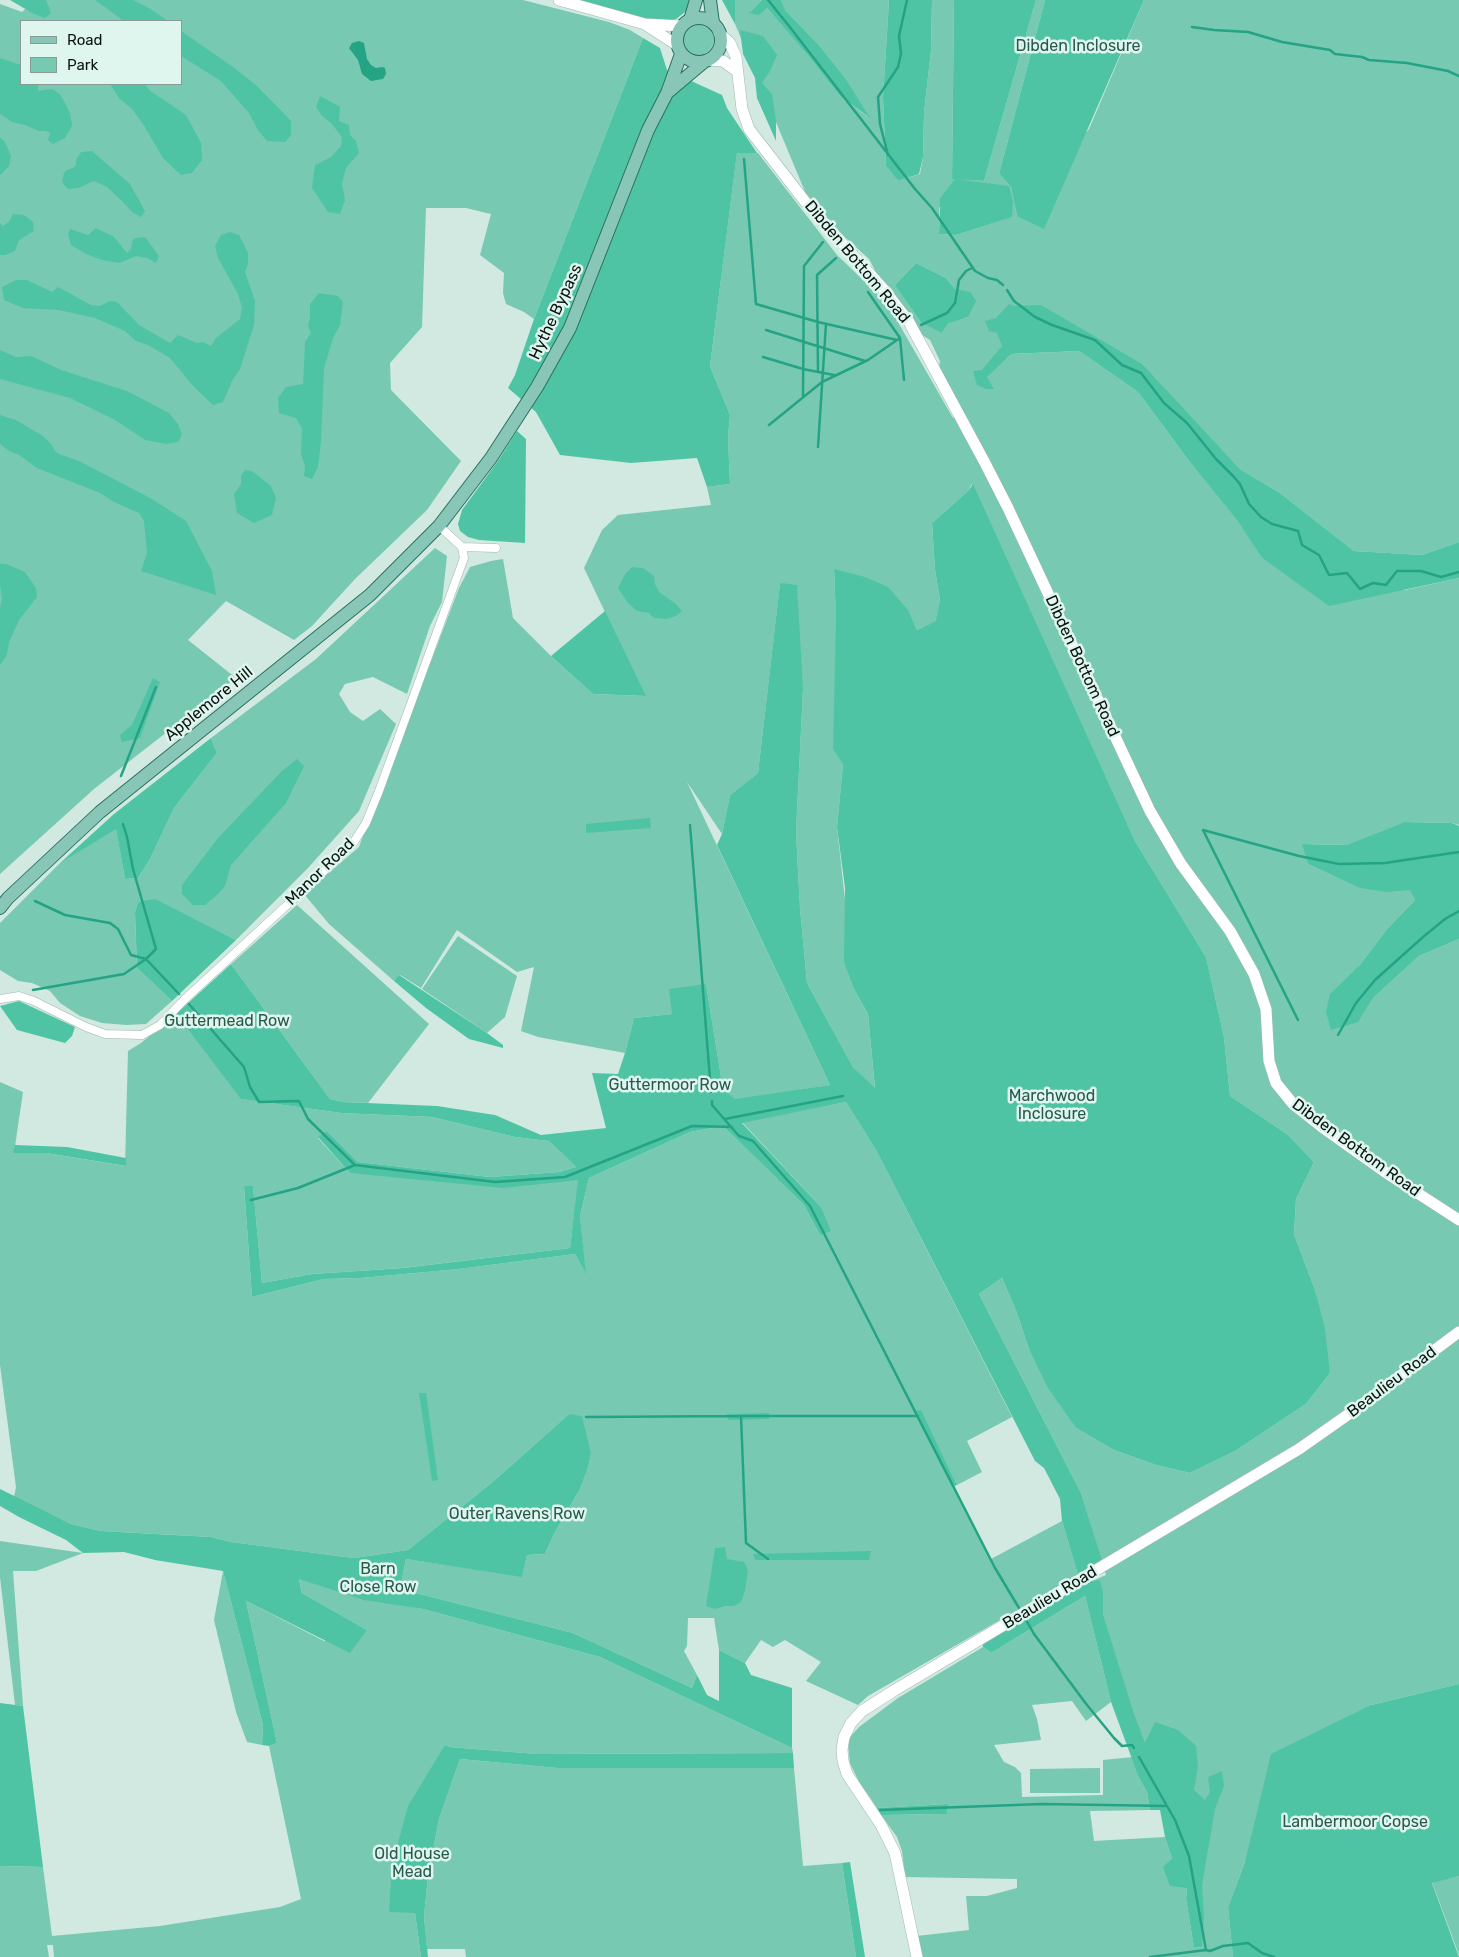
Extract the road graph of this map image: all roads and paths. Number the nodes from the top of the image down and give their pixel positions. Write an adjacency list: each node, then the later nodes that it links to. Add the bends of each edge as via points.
1 (559, 0): 5 (street)
2 (696, 0): 4 (main road)
3 (710, 0): 6 (main road)
4 (686, 23): 5 (street); 6 (main road, via 702,18); 7 (main road, via 676,38)
5 (645, 24): 7 (street)
6 (716, 28): 8 (main road, via 721,39 718,52); 9 (street, Dibden Bottom Road, via 730,43)
7 (679, 49): 8 (main road, via 691,61); 10 (main road, Hythe Bypass)
8 (706, 61): 9 (street, via 723,61); 10 (main road, Hythe Bypass)
9 (737, 71): 16 (street, Dibden Bottom Road, via 742,109 749,129 909,322 985,463 1150,811 1181,864 1230,931 1254,974 1266,1010 1269,1061 1276,1083 1293,1104 1322,1127)
10 (667, 93): 11 (main road, Hythe Bypass, via 648,130 570,328 491,458)
11 (439, 526): 12 (street); 14 (main road, Applemore Hill, via 370,595 100,812)
12 (462, 547): 13 (street); 15 (street, Manor Road, via 464,558 410,710 366,823 352,844 160,1025 142,1036 105,1034 86,1028 19,996)
13 (496, 548)
14 (0, 908)
15 (0, 999)
16 (1459, 1220)
17 (1459, 1332): 18 (street, Beaulieu Road, via 1276,1464 895,1690 862,1711 851,1723 844,1737 843,1761 847,1774 881,1825 895,1853)
18 (917, 1957)

